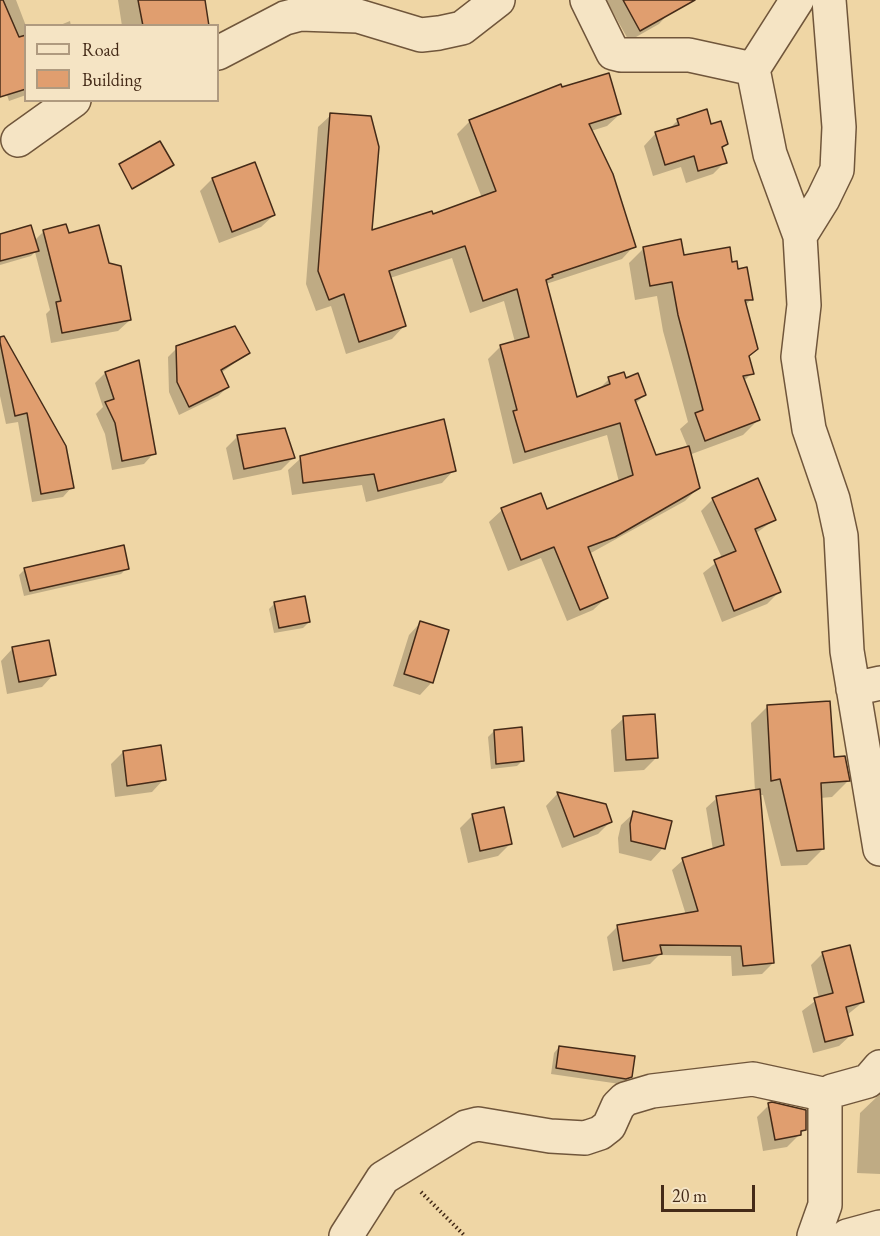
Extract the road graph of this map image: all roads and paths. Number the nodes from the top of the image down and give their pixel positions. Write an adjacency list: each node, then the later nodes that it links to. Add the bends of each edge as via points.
1 (498, 0): 5 (street, via 462,28 439,33 421,34 358,16 300,14)
2 (587, 0): 6 (street, via 613,53 689,55)
3 (797, 0): 6 (street)
4 (829, 0): 9 (street, via 840,127 837,170)
5 (219, 52)
6 (753, 69): 9 (street, via 770,154)
7 (71, 102): 8 (street)
8 (18, 140)
9 (800, 236): 10 (street, via 804,305 798,357 809,429 841,536 847,651)
10 (867, 686): 11 (street)
11 (880, 849)
12 (880, 1067): 13 (street, via 868,1081)
13 (827, 1095): 14 (street, via 753,1079 652,1091 625,1099 609,1126 585,1138 478,1124 465,1127); 18 (street, via 825,1205)
14 (396, 1169): 16 (street, via 383,1178); 17 (path)
15 (880, 1227): 19 (street)
16 (346, 1236)
17 (465, 1236)
18 (814, 1236)
19 (847, 1236)

